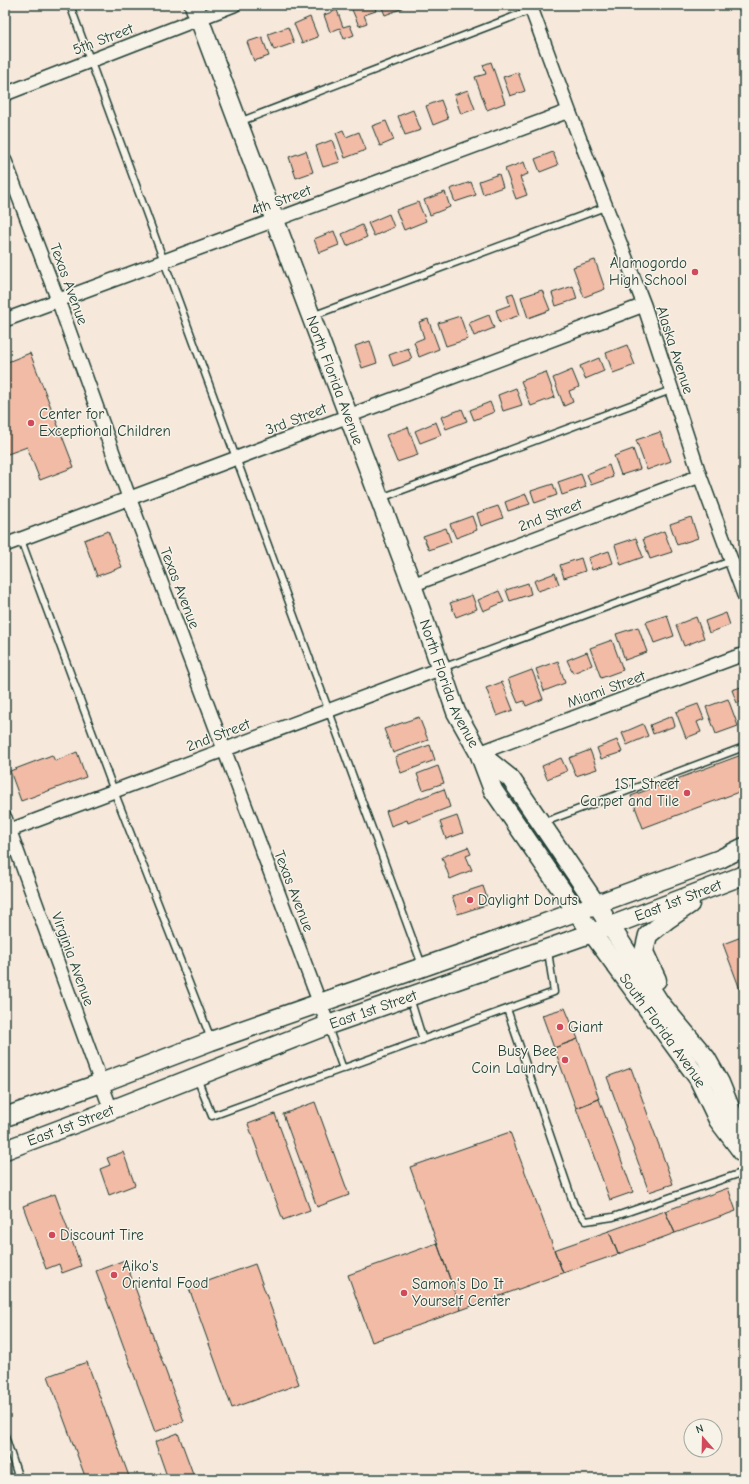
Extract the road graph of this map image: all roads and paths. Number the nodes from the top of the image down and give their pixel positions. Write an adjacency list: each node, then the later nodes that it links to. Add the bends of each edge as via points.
1 (70, 5): 5 (lane)
2 (234, 5): 4 (street, 5th Street)
3 (531, 7): 7 (street, Alaska Avenue); 8 (lane)
4 (197, 12): 5 (street, 5th Street); 8 (main road, North Florida Avenue)
5 (91, 60): 6 (street, 5th Street); 12 (lane)
6 (5, 94)
7 (569, 111): 10 (street, Alaska Avenue); 11 (street, 4th Street)
8 (238, 122): 11 (main road, North Florida Avenue)
9 (5, 161): 13 (street, Texas Avenue)
10 (606, 207): 14 (street, Alaska Avenue); 15 (lane)
11 (274, 220): 12 (street, 4th Street); 15 (main road, North Florida Avenue)
12 (164, 260): 13 (street, 4th Street); 19 (lane)
13 (58, 300): 16 (street, 4th Street); 22 (street, Texas Avenue)
14 (644, 305): 17 (street, Alaska Avenue); 18 (street, 3rd Street)
15 (311, 317): 18 (main road, North Florida Avenue)
16 (5, 320)
17 (671, 390): 20 (street, Alaska Avenue); 21 (lane)
18 (348, 416): 19 (street, 3rd Street); 21 (main road, North Florida Avenue)
19 (236, 459): 22 (street, 3rd Street); 30 (lane)
20 (700, 476): 25 (street, Alaska Avenue); 26 (street, 2nd Street)
21 (379, 499): 26 (main road, North Florida Avenue)
22 (130, 500): 23 (street, 3rd Street); 32 (street, Texas Avenue)
23 (21, 540): 24 (street, 3rd Street); 34 (lane)
24 (5, 546)
25 (731, 561): 27 (street, Alaska Avenue); 29 (lane)
26 (412, 585): 29 (main road, North Florida Avenue)
27 (744, 595)
28 (744, 654): 33 (street, Miami Street)
29 (442, 668): 30 (street, 2nd Street); 33 (main road, North Florida Avenue, via 456,712)
30 (328, 711): 32 (street, 2nd Street); 45 (lane)
31 (744, 748): 35 (lane)
32 (224, 750): 34 (street, 2nd Street); 47 (street, Texas Avenue)
33 (479, 753): 35 (main road, North Florida Avenue, via 511,779); 41 (main road, North Florida Avenue, via 494,790)
34 (114, 791): 36 (street, 2nd Street); 51 (lane)
35 (541, 823): 40 (main road, North Florida Avenue)
36 (6, 827): 55 (street, Virginia Avenue)
37 (744, 847): 40 (main road, East 1st Street, via 720,859)
38 (744, 875): 39 (main road, East 1st Street)
39 (718, 886): 42 (main road, East 1st Street); 52 (main road, via 648,935 644,952 664,993 693,1032)
40 (596, 904): 41 (main road, East 1st Street); 42 (main road, North Florida Avenue)
41 (576, 911): 43 (main road, South Florida Avenue); 45 (main road, East 1st Street)
42 (611, 926): 43 (main road, East 1st Street); 52 (main road, South Florida Avenue, via 660,1003)
43 (592, 933): 44 (main road, East 1st Street); 59 (main road, South Florida Avenue, via 698,1078 718,1120)
44 (548, 948): 46 (main road, East 1st Street); 48 (lane, via 554,992)
45 (422, 967): 47 (main road, East 1st Street)
46 (410, 997): 49 (main road, East 1st Street); 50 (lane)
47 (319, 1004): 49 (street, Texas Avenue); 51 (main road, East 1st Street)
48 (507, 1009): 50 (lane); 60 (lane, via 574,1205 586,1221 613,1217)
49 (328, 1025): 53 (lane); 54 (main road, East 1st Street)
50 (423, 1040): 53 (lane)
51 (211, 1041): 55 (main road, East 1st Street)
52 (706, 1058): 59 (main road, South Florida Avenue, via 733,1115)
53 (343, 1068): 54 (lane, via 212,1116)
54 (197, 1077): 56 (main road, East 1st Street)
55 (101, 1083): 56 (street, Virginia Avenue); 57 (main road, East 1st Street)
56 (111, 1110): 58 (main road, East 1st Street)
57 (5, 1117)
58 (5, 1150)
59 (743, 1156)
60 (744, 1172)
61 (5, 1436): 62 (lane)
62 (19, 1479)

